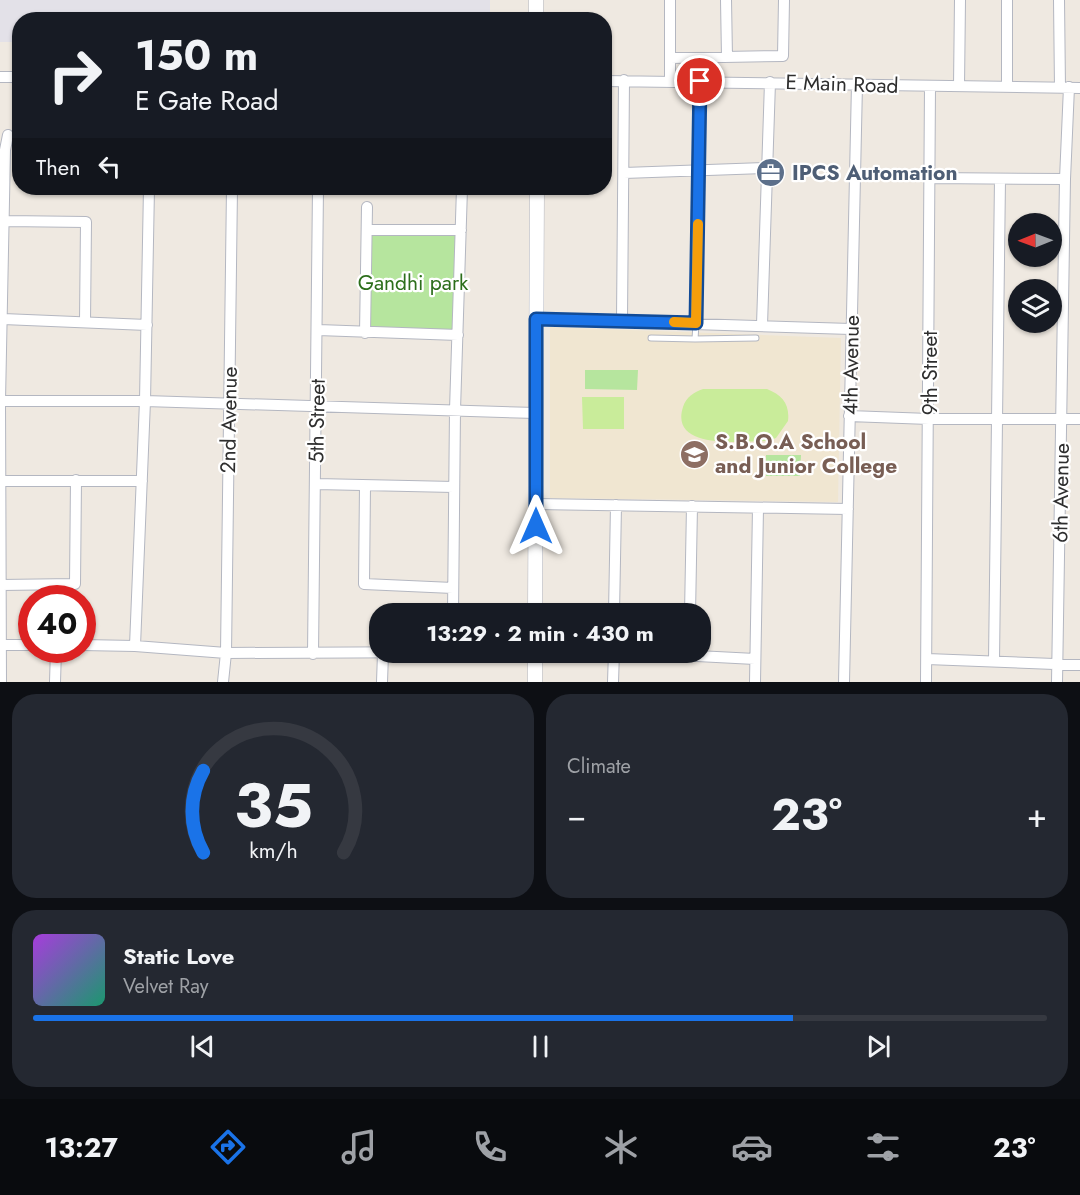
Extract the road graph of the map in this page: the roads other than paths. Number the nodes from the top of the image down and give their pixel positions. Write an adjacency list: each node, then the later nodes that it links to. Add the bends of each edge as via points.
1 (670, 0): 8 (street)
2 (726, 0): 7 (street)
3 (784, 0): 7 (street, via 783,56)
4 (960, 0): 16 (street)
5 (1007, 0): 17 (street)
6 (1059, 0): 18 (street, 6th Avenue)
7 (727, 57): 8 (street)
8 (670, 58): 11 (street)
9 (624, 80): 10 (street, E Main Road); 11 (street, E Main Road); 24 (street)
10 (612, 81)
11 (670, 81): 12 (street, E Main Road)
12 (700, 81): 13 (street, E Main Road); 23 (street)
13 (770, 82): 14 (street, E Main Road); 22 (street)
14 (857, 84): 15 (street, E Main Road); 44 (street, 4th Avenue)
15 (930, 86): 16 (street, E Main Road); 25 (street, 9th Street)
16 (959, 86): 17 (street, E Main Road)
17 (1007, 87): 18 (street, E Main Road)
18 (1070, 87): 27 (street, 6th Avenue)
19 (8, 135): 20 (street)
20 (6, 162): 21 (street); 34 (street)
21 (12, 162)
22 (766, 168): 23 (street); 43 (street)
23 (700, 169): 24 (street); 41 (street)
24 (624, 173): 39 (street)
25 (930, 178): 26 (street); 58 (street, 9th Street)
26 (1000, 179): 27 (street); 59 (street)
27 (1065, 179): 60 (street, 6th Avenue)
28 (149, 195): 42 (street)
29 (232, 195): 53 (street, 2nd Avenue)
30 (318, 195): 45 (street, 5th Street)
31 (462, 195): 36 (street)
32 (537, 195): 38 (street)
33 (367, 207): 35 (street)
34 (6, 221): 37 (street); 40 (street, via 86,222)
35 (367, 230): 36 (street); 46 (street)
36 (461, 230): 47 (street)
37 (3, 319): 40 (street); 51 (street)
38 (536, 319): 39 (street); 56 (street)
39 (622, 320): 41 (street)
40 (85, 322): 42 (street)
41 (696, 323): 43 (street); 50 (lane)
42 (147, 325): 52 (street)
43 (762, 325): 44 (street)
44 (851, 329): 57 (street, 4th Avenue)
45 (318, 330): 46 (street); 54 (street, 5th Street)
46 (365, 333): 47 (street)
47 (458, 335): 55 (street)
48 (651, 338): 50 (lane)
49 (756, 338): 50 (lane)
50 (695, 339)
51 (0, 401): 52 (street); 63 (street)
52 (145, 401): 53 (street); 64 (street)
53 (229, 403): 54 (street); 83 (street, 2nd Avenue)
54 (317, 406): 55 (street); 65 (street, 5th Street)
55 (455, 410): 56 (street); 67 (street)
56 (536, 413): 68 (street)
57 (849, 416): 58 (street); 72 (street, 4th Avenue)
58 (929, 419): 59 (street); 88 (street, 9th Street)
59 (998, 419): 60 (street); 89 (street)
60 (1062, 419): 61 (street); 94 (street, 6th Avenue)
61 (1080, 419)
62 (76, 480): 63 (street); 64 (street); 73 (street, via 75,584)
63 (2, 481): 73 (street)
64 (142, 481): 82 (street)
65 (316, 484): 66 (street); 84 (street, 5th Street)
66 (365, 486): 67 (street); 74 (street, via 364,584)
67 (454, 487): 74 (street)
68 (536, 504): 69 (street); 76 (street)
69 (616, 505): 70 (street); 77 (street)
70 (692, 506): 71 (street); 78 (street)
71 (758, 508): 72 (street); 87 (street)
72 (848, 509): 103 (street, 4th Avenue)
73 (1, 585): 79 (street)
74 (453, 588): 75 (street)
75 (453, 603)
76 (536, 603)
77 (614, 603)
78 (690, 603)
79 (1, 645): 80 (street); 96 (street)
80 (18, 645)
81 (96, 645): 82 (street)
82 (135, 646): 83 (street)
83 (226, 653): 84 (street); 98 (street, 2nd Avenue)
84 (313, 654): 85 (street)
85 (369, 654)
86 (711, 656): 87 (street)
87 (755, 659): 102 (street)
88 (927, 659): 89 (street); 104 (street, 9th Street)
89 (994, 661): 94 (street)
90 (56, 663): 97 (street)
91 (383, 663): 99 (street)
92 (535, 663): 100 (street)
93 (614, 663): 101 (street)
94 (1058, 663): 95 (street); 105 (street, 6th Avenue)
95 (1080, 665)
96 (1, 682)
97 (55, 682)
98 (223, 682)
99 (382, 682)
100 (535, 682)
101 (613, 682)
102 (755, 682)
103 (844, 682)
104 (926, 682)
105 (1057, 682)

